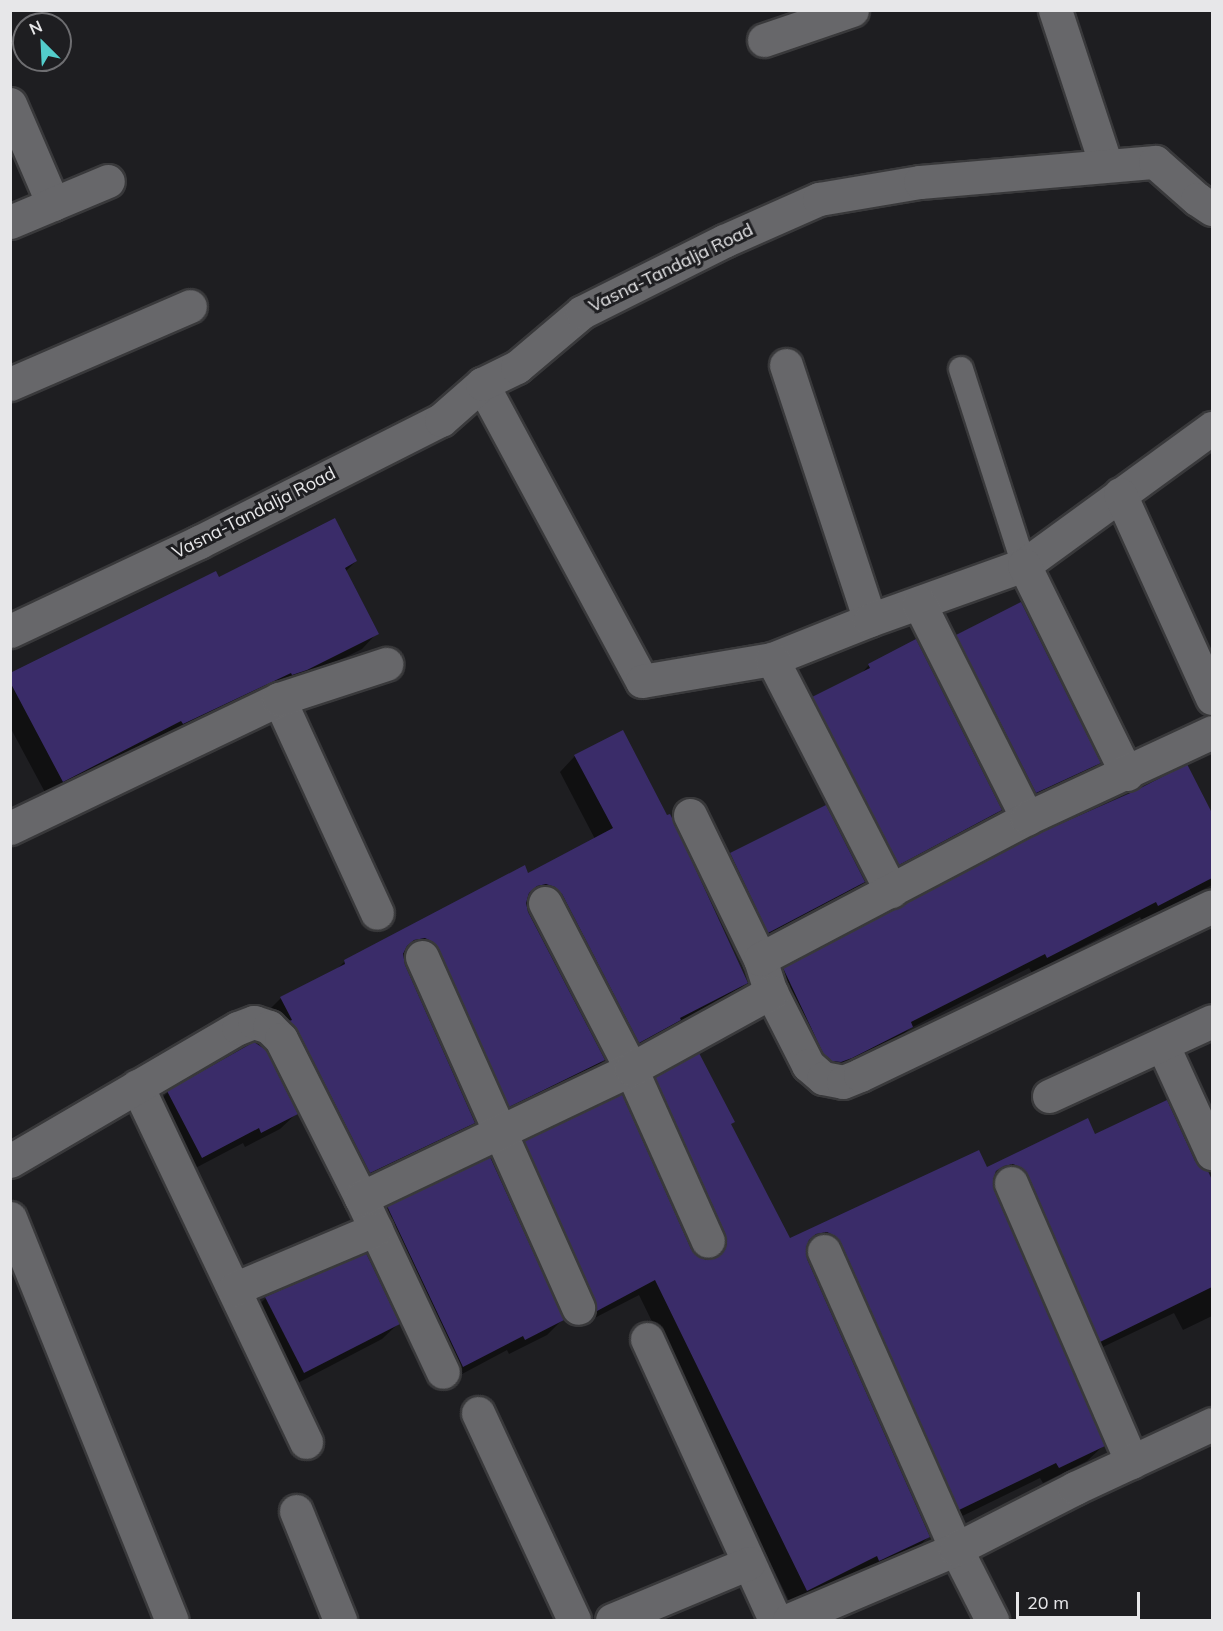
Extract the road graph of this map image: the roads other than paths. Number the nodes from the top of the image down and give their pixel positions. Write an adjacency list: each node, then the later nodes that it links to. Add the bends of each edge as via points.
1 (852, 10): 3 (street)
2 (1055, 10): 5 (street)
3 (764, 40)
4 (10, 104): 8 (street)
5 (1106, 165): 7 (street, Vasna-Tandalja Road, via 1155,162); 14 (street, Vasna-Tandalja Road, via 920,182 819,199 582,312 517,367)
6 (108, 181): 8 (street)
7 (1207, 200)
8 (53, 204): 9 (street)
9 (10, 222)
10 (190, 306): 13 (street)
11 (786, 364): 19 (street)
12 (961, 369): 17 (lane)
13 (10, 384)
14 (482, 384): 20 (street, Vasna-Tandalja Road, via 441,420 199,542); 21 (street, via 642,681)
15 (1212, 428): 16 (street)
16 (1120, 494): 17 (street); 23 (street)
17 (1024, 564): 18 (street); 26 (street)
18 (919, 603): 19 (street); 28 (street)
19 (870, 620): 21 (street)
20 (13, 624)
21 (772, 659): 30 (street)
22 (386, 664): 24 (street)
23 (1212, 698)
24 (279, 699): 29 (street); 33 (street)
25 (1212, 732): 26 (street)
26 (1127, 774): 28 (street)
27 (690, 814): 35 (street)
28 (1027, 818): 30 (street)
29 (10, 828)
30 (891, 891): 35 (street)
31 (545, 903): 39 (street)
32 (1212, 906): 36 (street, via 843,1082 824,1078 808,1065)
33 (377, 913)
34 (422, 957): 42 (street)
35 (760, 959): 36 (street)
36 (771, 992): 39 (street)
37 (1212, 1021): 38 (street)
38 (1163, 1046): 41 (street); 43 (street)
39 (630, 1069): 42 (street); 49 (street)
40 (137, 1086): 44 (street); 46 (street, via 238,1028 254,1022 269,1027 281,1039); 51 (street)
41 (1049, 1096)
42 (498, 1132): 46 (street); 52 (street)
43 (1212, 1153)
44 (10, 1161)
45 (1011, 1182): 58 (street)
46 (362, 1198): 48 (street)
47 (10, 1218): 62 (street)
48 (376, 1229): 51 (street); 54 (street)
49 (708, 1241)
50 (824, 1251): 60 (street)
51 (234, 1289): 57 (street)
52 (578, 1308)
53 (647, 1339): 61 (street)
54 (444, 1371)
55 (478, 1413): 64 (street)
56 (1212, 1424): 58 (street)
57 (306, 1442)
58 (1132, 1462): 60 (street)
59 (297, 1511): 63 (street)
60 (956, 1549): 67 (street); 68 (street)
61 (749, 1563): 65 (street); 66 (street)
62 (172, 1620)
63 (340, 1620)
64 (574, 1620)
65 (612, 1620)
66 (775, 1620)
67 (789, 1620)
68 (992, 1620)

